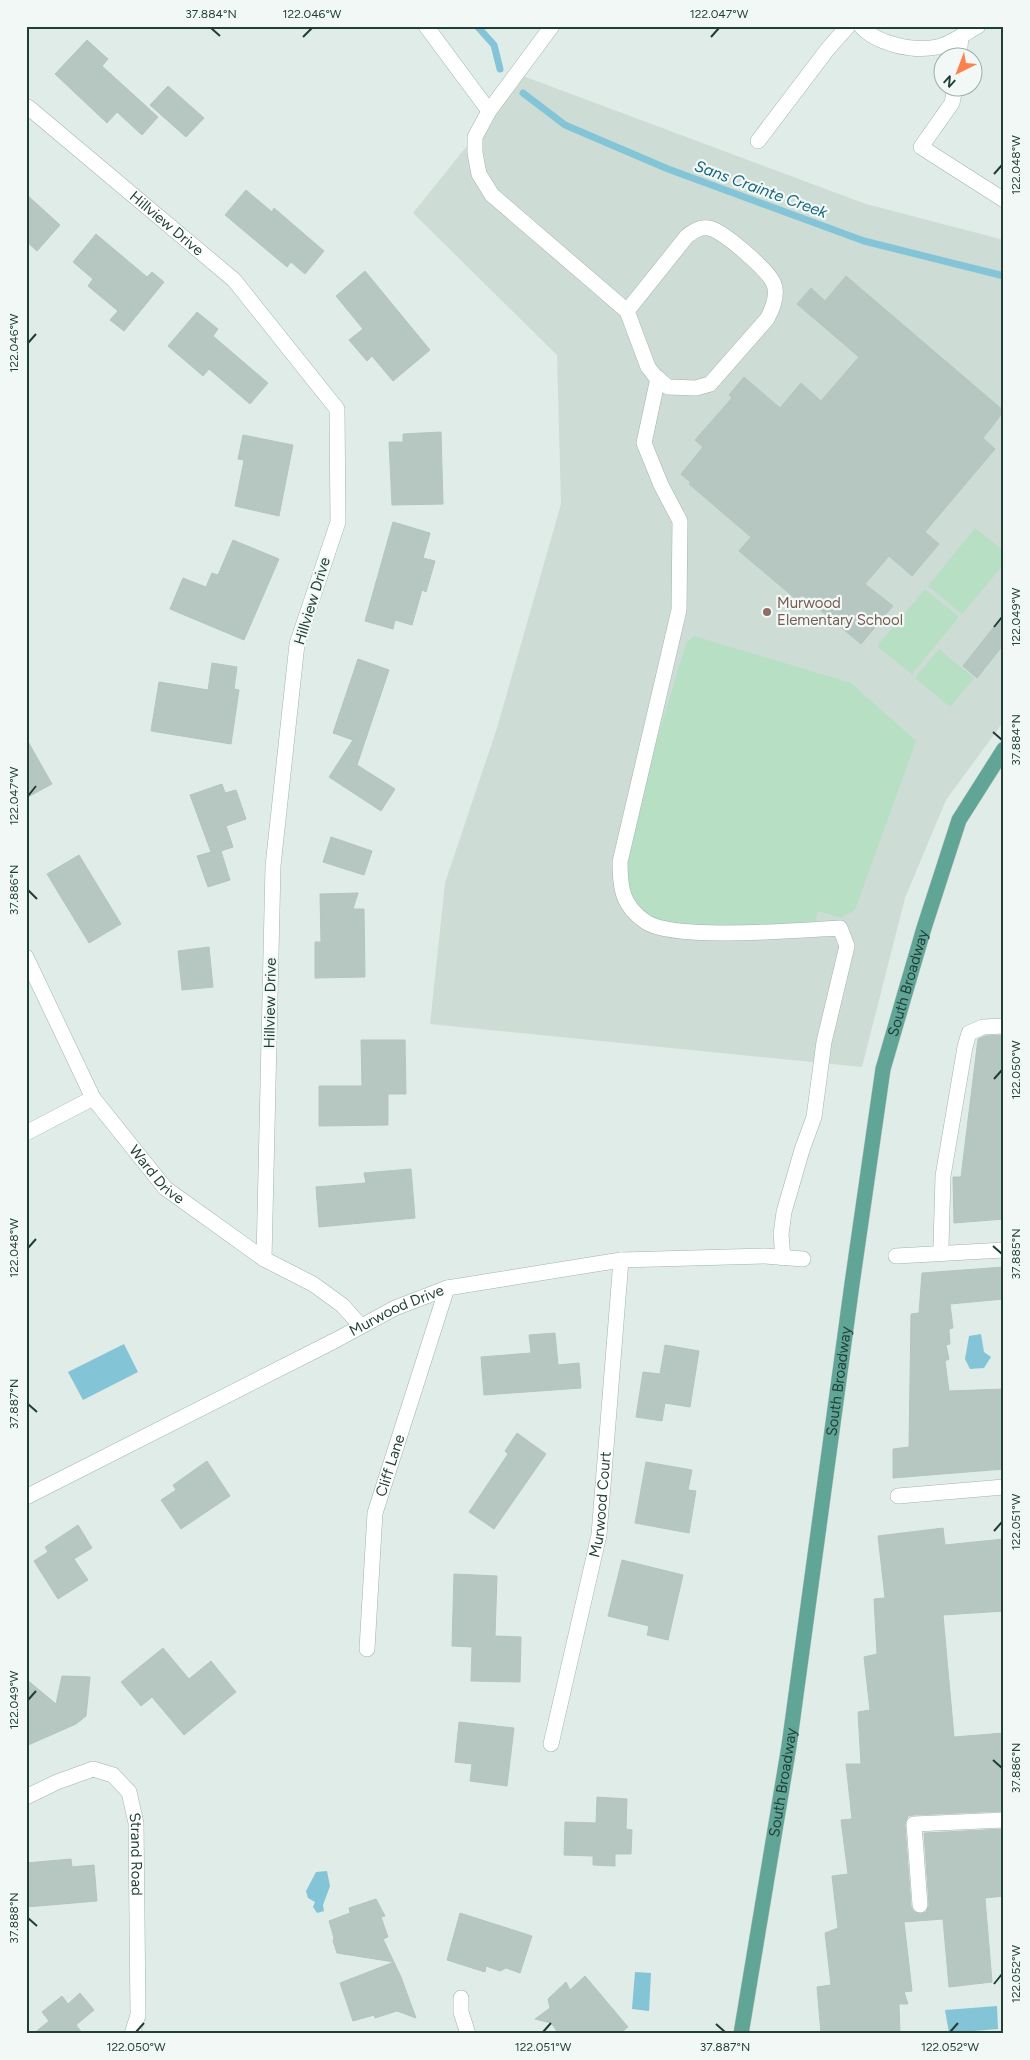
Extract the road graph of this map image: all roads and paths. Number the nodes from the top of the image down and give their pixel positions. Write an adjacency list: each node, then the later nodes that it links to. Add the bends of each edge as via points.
1 (426, 26): 10 (street)
2 (552, 26): 10 (street)
3 (848, 26): 11 (street)
4 (861, 26): 6 (street, via 866,32 900,47 938,47)
5 (978, 26): 6 (street)
6 (961, 36): 7 (street)
7 (960, 48)
8 (953, 98): 12 (street, via 921,147)
9 (28, 107): 26 (street, Hillview Drive, via 234,280 337,409 338,522 297,644 273,866)
10 (489, 111): 13 (street, via 475,137 475,153 479,174 492,194)
11 (758, 141)
12 (1004, 200)
13 (627, 311): 14 (street, via 648,366); 14 (street, via 687,236 698,228 719,231 747,254 772,282 774,307 767,319 710,384 682,389 668,387)
14 (658, 378): 25 (street, via 644,442 680,521 679,610 620,862 620,883 622,894 631,908 646,922 659,928 697,932 762,932 840,928 847,946 824,1042 814,1117 784,1212 781,1234)
15 (1004, 749): 42 (main road, South Broadway, via 959,820 883,1069 789,1746)
16 (26, 957): 18 (street, Ward Drive)
17 (1004, 1026): 21 (street, via 983,1027 969,1033 943,1176)
18 (93, 1098): 19 (street); 26 (street, Ward Drive, via 165,1188)
19 (26, 1133)
20 (1004, 1241): 21 (street)
21 (941, 1246): 22 (street)
22 (916, 1249)
23 (1004, 1250): 24 (street)
24 (896, 1256)
25 (783, 1258): 27 (street, Murwood Drive); 28 (street, Murwood Drive)
26 (264, 1259): 30 (street, Ward Drive, via 342,1304)
27 (803, 1259)
28 (621, 1260): 29 (street, Murwood Drive); 35 (street, Murwood Court, via 599,1535)
29 (447, 1288): 30 (street, Murwood Drive, via 395,1308); 34 (street, Cliff Lane, via 375,1513)
30 (361, 1326): 33 (street, Murwood Drive)
31 (1004, 1487): 32 (street)
32 (898, 1496)
33 (26, 1497)
34 (367, 1649)
35 (550, 1744)
36 (26, 1797): 40 (street, Strand Road, via 93,1769 113,1775 129,1792 136,1823 138,2015)
37 (1004, 1820): 38 (street, via 914,1824)
38 (920, 1905)
39 (461, 1998): 41 (street, via 461,2012)
40 (132, 2034)
41 (468, 2034)
42 (741, 2034)

